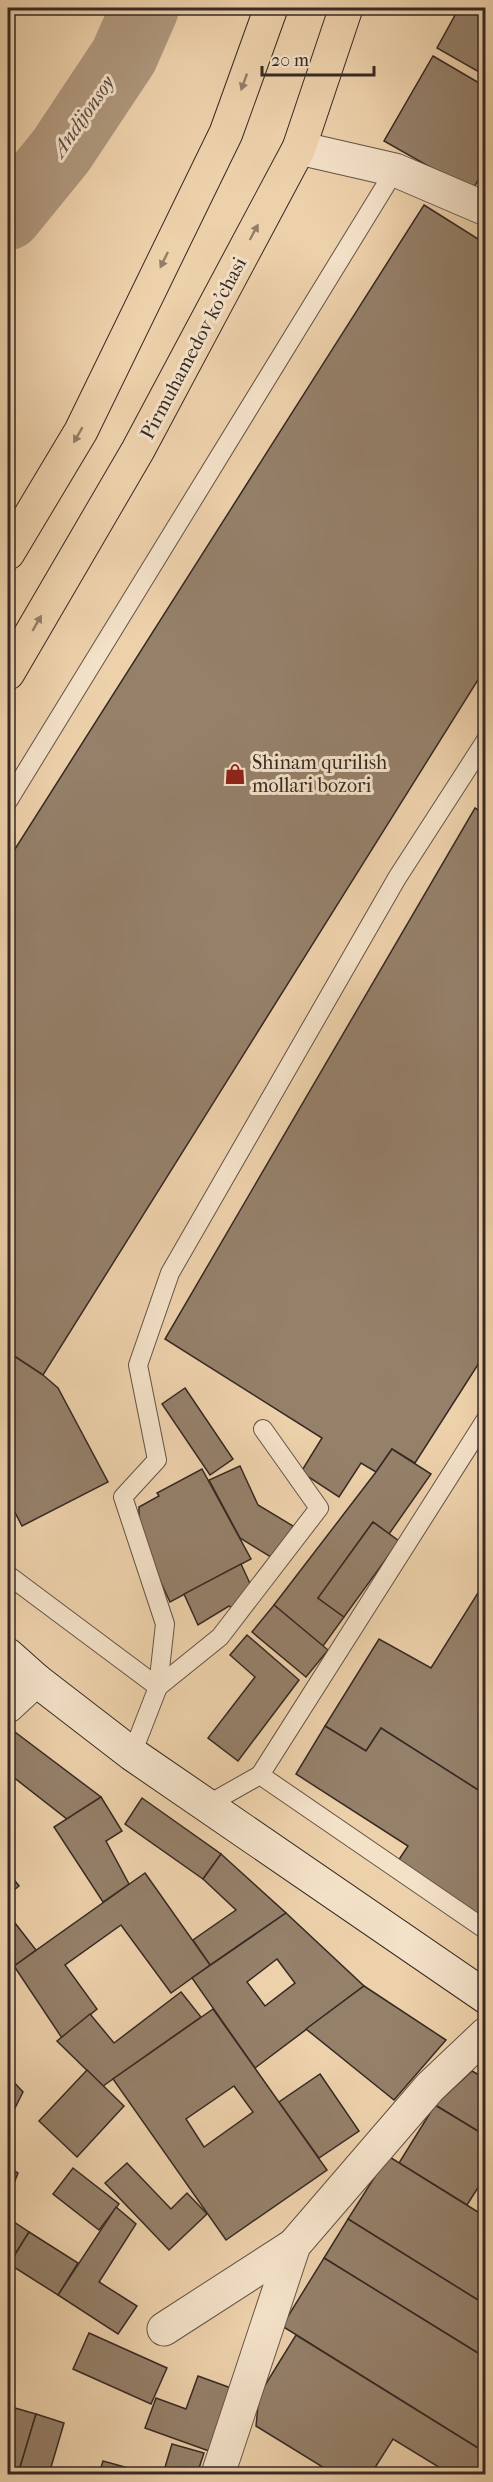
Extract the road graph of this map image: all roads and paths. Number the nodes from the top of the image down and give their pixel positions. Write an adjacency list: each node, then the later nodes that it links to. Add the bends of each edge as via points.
1 (271, 8): 6 (main road, one-way to 6, via 226,133 81,431)
2 (346, 8): 3 (main road, Pirmuhamedov ko'chasi)
3 (299, 148): 4 (street); 7 (main road, Pirmuhamedov ko'chasi, one-way to 3, via 138,450)
4 (395, 170): 5 (street); 10 (lane)
5 (486, 209)
6 (8, 553)
7 (8, 673)
8 (486, 740): 9 (lane)
9 (479, 766): 16 (lane, via 396,878 170,1273 138,1365 157,1460 123,1497 165,1624)
10 (8, 801)
11 (486, 1419): 19 (lane)
12 (263, 1429): 16 (lane, via 319,1508 220,1637)
13 (8, 1575): 16 (lane)
14 (8, 1655): 15 (street)
15 (36, 1680): 17 (street); 18 (street)
16 (158, 1686): 18 (lane)
17 (8, 1706)
18 (132, 1754): 20 (street)
19 (260, 1775): 20 (lane); 21 (lane)
20 (207, 1805): 22 (street)
21 (486, 1930)
22 (486, 1997)
23 (486, 2034): 24 (street, via 430,2087)
24 (294, 2245): 25 (street); 26 (street)
25 (164, 2329)
26 (218, 2475)

